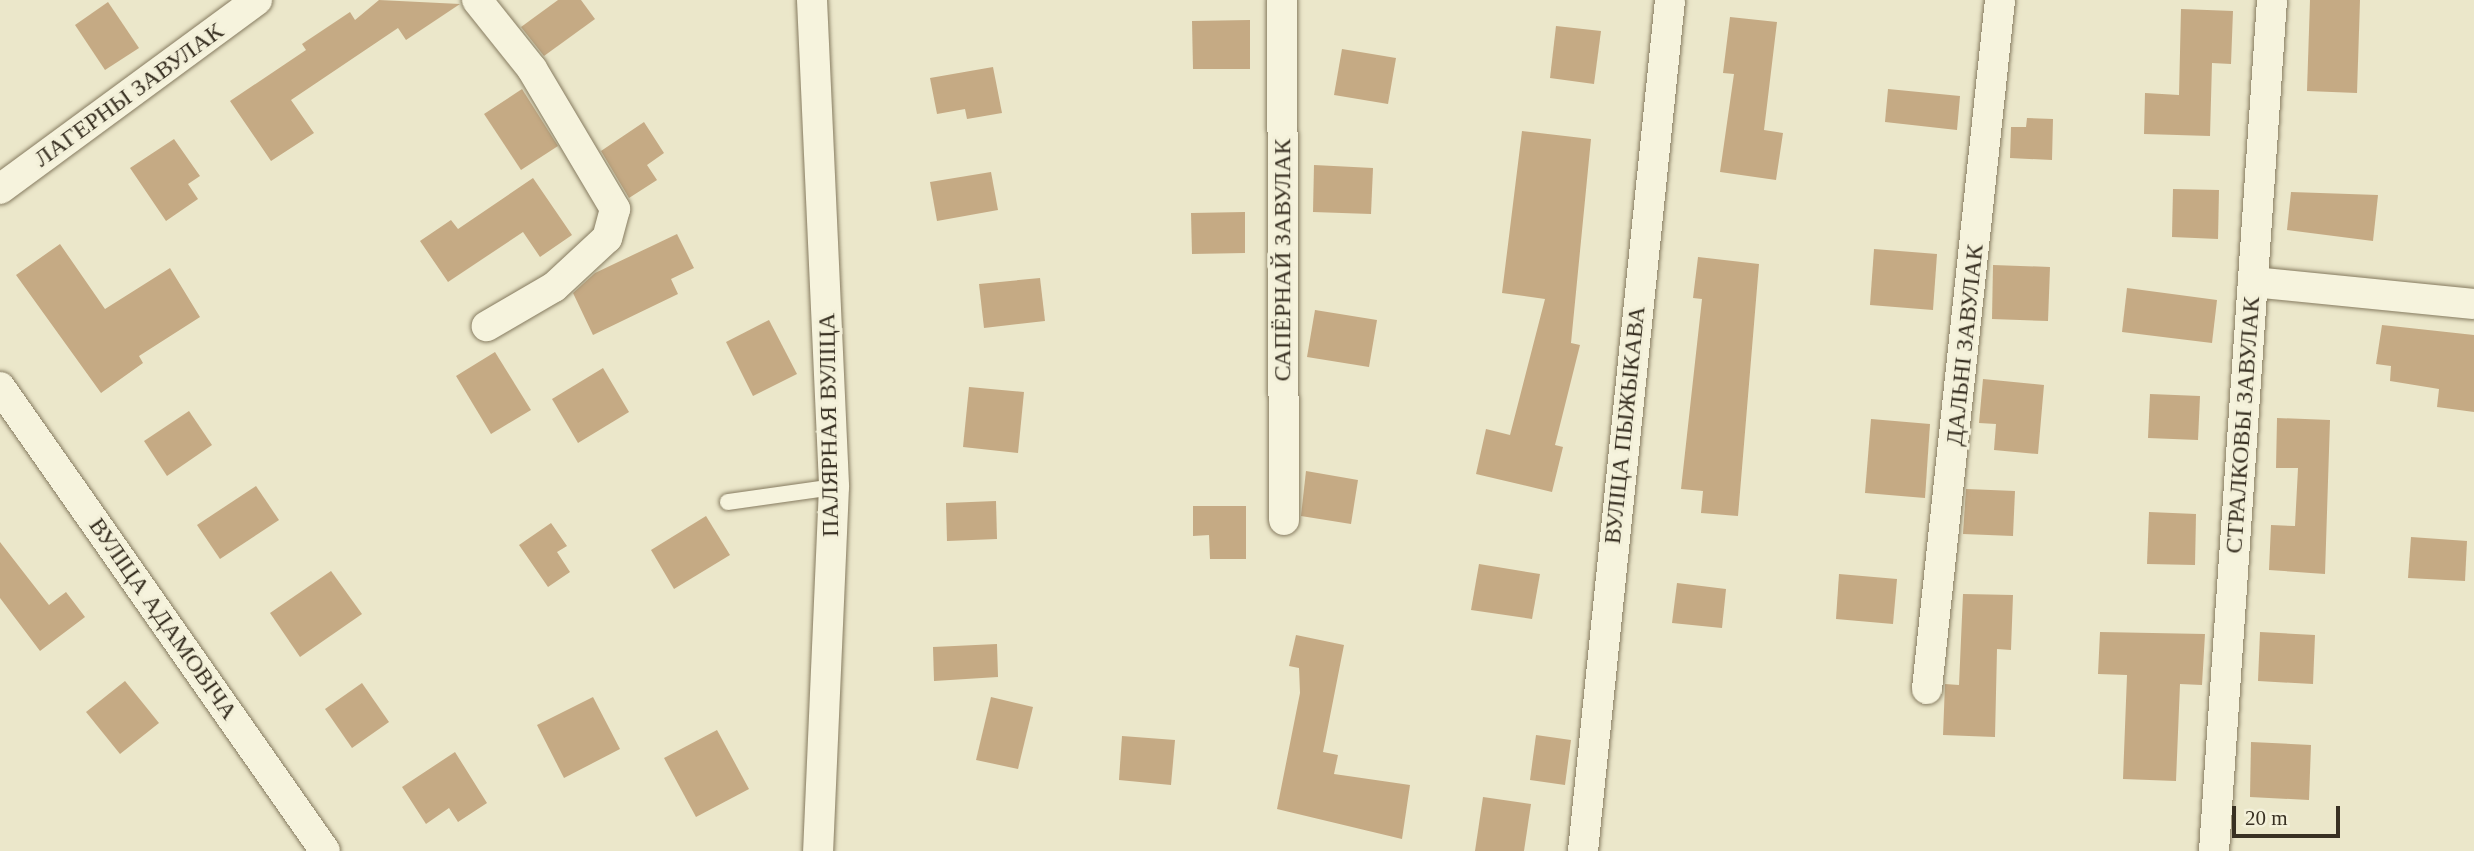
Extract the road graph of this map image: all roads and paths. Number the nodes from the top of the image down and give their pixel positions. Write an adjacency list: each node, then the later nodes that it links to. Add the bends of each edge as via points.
1 (257, 0): 8 (street, ЛАГЕРНЫ ЗАВУЛАК)
2 (477, 0): 11 (street, via 531,69 615,209 607,238 554,287)
3 (812, 0): 13 (street, ПАЛЯРНАЯ ВУЛІЦА)
4 (1282, 0): 15 (street, САПЁРНАЙ ЗАВУЛАК)
5 (1670, 0): 19 (street, ВУЛІЦА ПЫЖЫКАВА)
6 (2000, 0): 16 (street, ДАЛЬНІ ЗАВУЛАК)
7 (2273, 0): 9 (street, СТРАЛКОВЫ ЗАВУЛАК)
8 (0, 189)
9 (2253, 282): 10 (street); 20 (street, СТРАЛКОВЫ ЗАВУЛАК)
10 (2474, 304)
11 (486, 326)
12 (0, 387): 17 (street, ВУЛІЦА АДАМОВІЧА)
13 (834, 486): 14 (lane); 18 (street, ПАЛЯРНАЯ ВУЛІЦА)
14 (728, 502)
15 (1284, 520)
16 (1927, 689)
17 (326, 851)
18 (818, 851)
19 (1583, 851)
20 (2214, 851)

